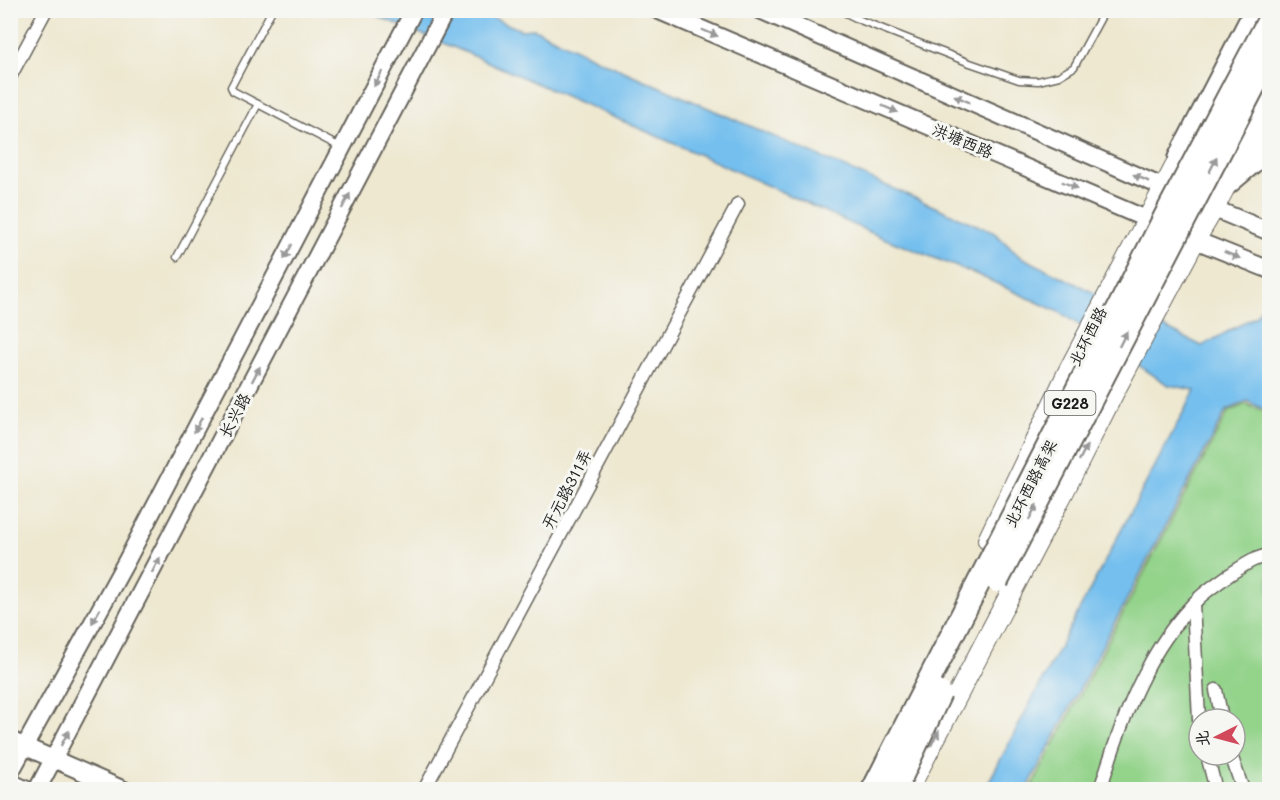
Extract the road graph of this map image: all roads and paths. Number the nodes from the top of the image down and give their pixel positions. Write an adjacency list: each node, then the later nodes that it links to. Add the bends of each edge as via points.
1 (46, 10): 13 (street)
2 (272, 10): 15 (lane, via 231,87)
3 (414, 10): 17 (main road, 长兴路, one-way to 17)
4 (446, 10): 34 (main road, 长兴路, one-way to 4)
5 (657, 10): 23 (main road, 洪塘西路, one-way to 23)
6 (760, 10): 20 (main road, one-way to 6)
7 (840, 10): 8 (lane, via 970,63 1019,80 1038,81 1074,67)
8 (1105, 10)
9 (1243, 10): 18 (main road, 北环西路)
10 (1256, 10): 18 (highway)
11 (1269, 18): 44 (highway, 北环西路高架 / G228, bridge)
12 (1269, 55): 45 (highway, 北环西路高架 / G228, one-way to 12, bridge, via 943,686)
13 (10, 77)
14 (1269, 101): 19 (main road)
15 (258, 104): 17 (lane); 26 (lane)
16 (1269, 129): 19 (highway, via 1252,162)
17 (342, 148): 33 (main road, 长兴路, one-way to 33, via 127,560)
18 (1179, 159): 20 (main road, 北环西路)
19 (1226, 184): 22 (main road)
20 (1164, 188): 22 (main road); 23 (main road, 北环西路)
21 (738, 204): 42 (street, 开元路311弄)
22 (1214, 208): 24 (main road); 25 (main road)
23 (1148, 219): 25 (main road, 洪塘西路); 43 (main road, 北环西路, via 1069,370 955,611)
24 (1269, 232)
25 (1195, 240): 27 (main road, 洪塘西路, one-way to 27); 46 (main road, one-way to 25)
26 (177, 257)
27 (1269, 270)
28 (1269, 555): 29 (street, via 1259,556)
29 (1193, 604): 31 (street); 47 (street, via 1153,658 1131,702)
30 (1216, 690): 32 (street)
31 (1199, 707)
32 (1220, 707)
33 (18, 743): 34 (main road); 37 (main road, 长兴路)
34 (54, 760): 40 (main road, 长兴路); 41 (main road)
35 (1210, 767): 48 (street)
36 (1235, 767): 49 (street)
37 (10, 773)
38 (10, 782): 39 (main road)
39 (27, 789)
40 (38, 789)
41 (124, 789)
42 (424, 789)
43 (863, 789)
44 (873, 789)
45 (895, 789)
46 (908, 789)
47 (1100, 789)
48 (1216, 789)
49 (1243, 789)

